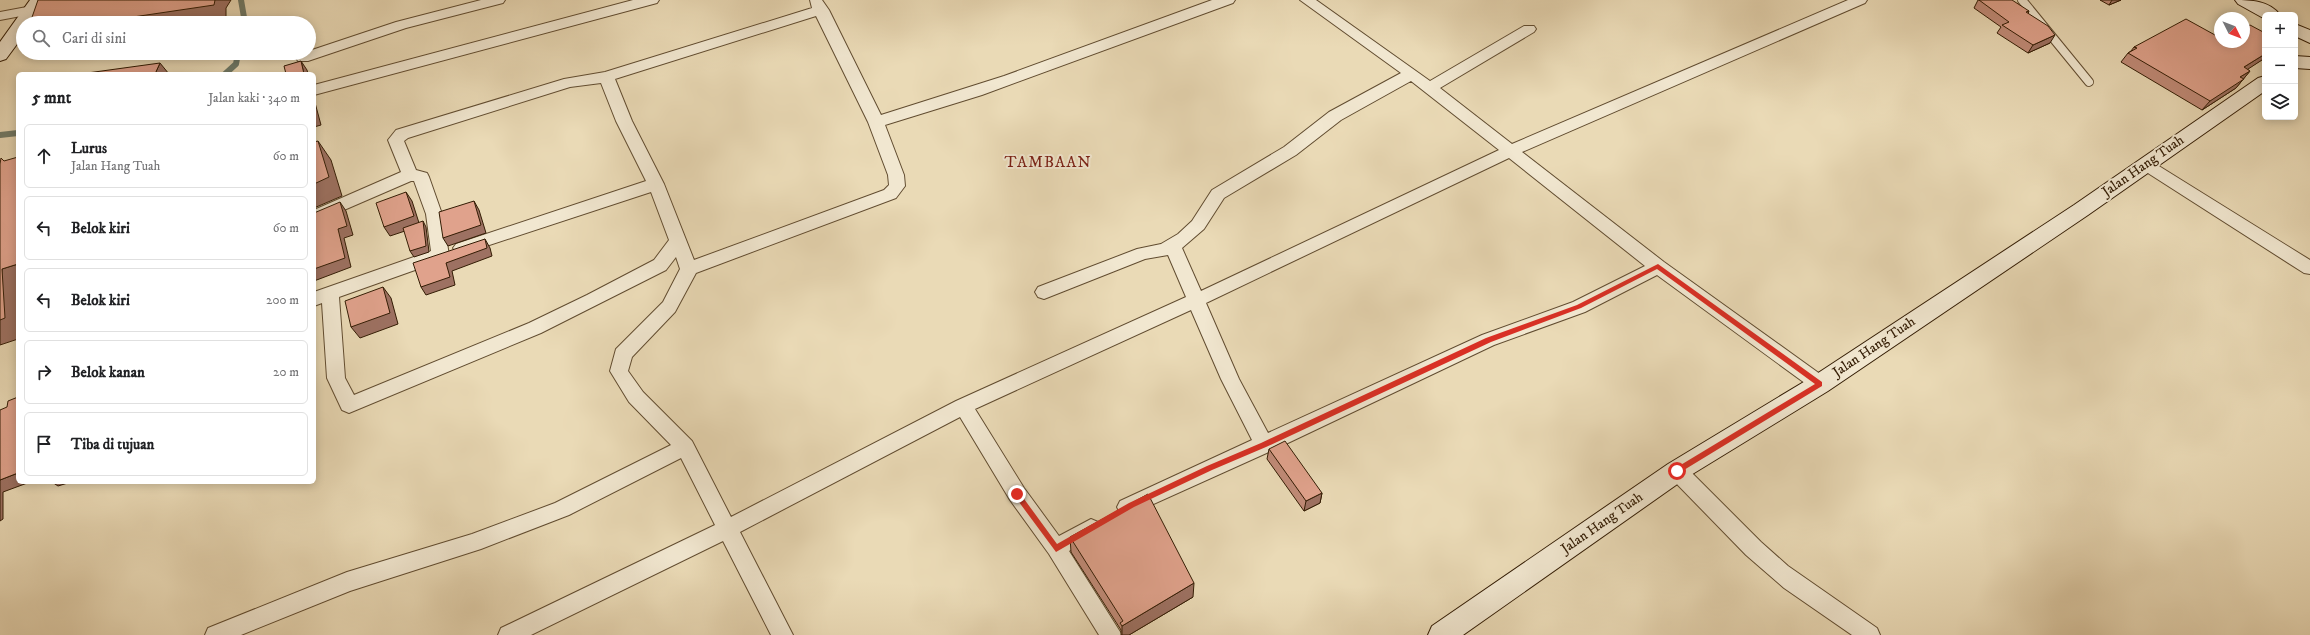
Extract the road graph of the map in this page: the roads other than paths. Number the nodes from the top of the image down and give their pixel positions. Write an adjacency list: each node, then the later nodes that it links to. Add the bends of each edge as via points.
1 (498, 0): 18 (street, via 400,25)
2 (652, 0): 8 (street)
3 (1228, 0): 27 (street, via 1021,75)
4 (1307, 0): 21 (street)
5 (1860, 0): 28 (street)
6 (2022, 0): 23 (lane)
7 (2244, 0): 10 (street)
8 (612, 4): 26 (street, via 521,36)
9 (819, 5): 22 (street); 27 (street)
10 (2266, 12)
11 (29, 14): 12 (street)
12 (0, 16)
13 (1529, 30): 25 (street)
14 (16, 31): 17 (street)
15 (2298, 31): 16 (street)
16 (2310, 37)
17 (3, 48)
18 (316, 54)
19 (2298, 62): 20 (street)
20 (2310, 63)
21 (1411, 74): 25 (street); 34 (street, via 1335,116 1290,151 1218,194 1198,225)
22 (606, 77): 30 (street, via 569,82 402,134 396,140); 31 (street, via 624,121)
23 (2089, 82)
24 (2262, 84): 29 (street, Jalan Hang Tuah)
25 (1429, 88): 28 (street)
26 (316, 89)
27 (876, 122): 38 (street, via 896,175 897,186 890,194)
28 (1511, 150): 36 (street); 41 (street)
29 (2146, 164): 37 (street); 42 (street, Jalan Hang Tuah)
30 (410, 175): 32 (street); 35 (street, via 421,177 434,214)
31 (656, 184): 33 (street); 35 (street)
32 (316, 215)
33 (678, 242): 38 (street); 40 (street, via 660,265 587,304 350,406 336,378)
34 (1172, 245): 39 (street, via 1158,251 1143,253); 41 (street)
35 (440, 255): 40 (street)
36 (1658, 266): 42 (street); 44 (street, via 1579,307 1488,340)
37 (2310, 268)
38 (689, 269): 45 (street, via 669,308 623,354 619,371 636,397)
39 (1044, 292)
40 (322, 296)
41 (1197, 300): 43 (street); 44 (street, via 1230,379)
42 (1820, 384): 46 (street, Jalan Hang Tuah)
43 (963, 406): 47 (street); 48 (street, via 1017,494)
44 (1264, 445): 48 (street, via 1210,468 1107,519)
45 (685, 447): 47 (street); 49 (street, via 562,509 474,543 347,582)
46 (1677, 471): 53 (street, Jalan Hang Tuah); 54 (street, via 1705,497 1739,536 1775,568 1804,592)
47 (727, 529): 50 (street); 51 (street)
48 (1056, 548): 52 (street)
49 (216, 635)
50 (509, 635)
51 (782, 635)
52 (1111, 635)
53 (1441, 635)
54 (1868, 635)

